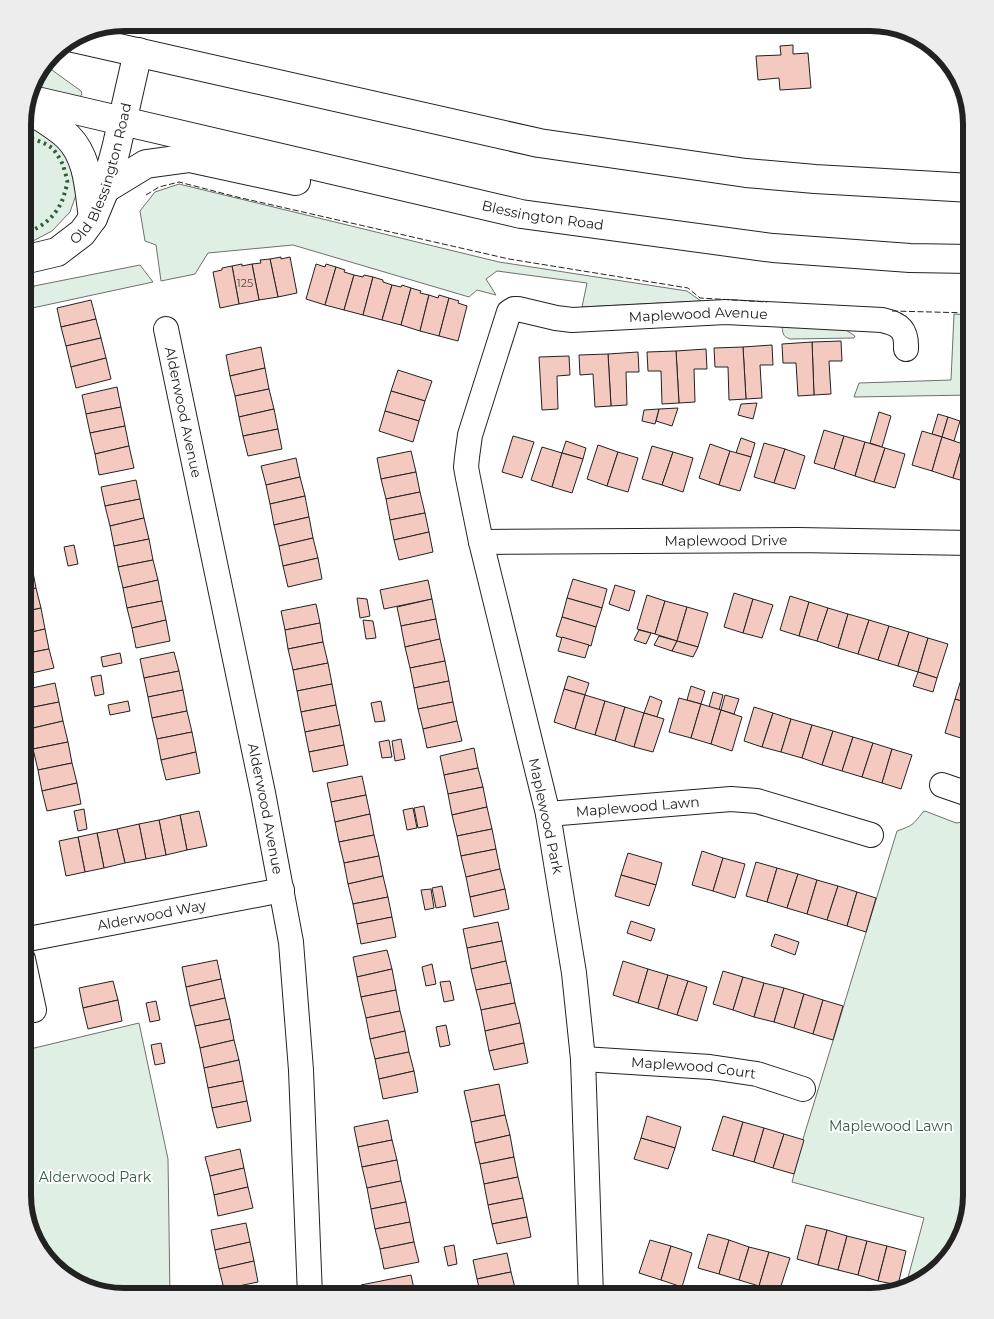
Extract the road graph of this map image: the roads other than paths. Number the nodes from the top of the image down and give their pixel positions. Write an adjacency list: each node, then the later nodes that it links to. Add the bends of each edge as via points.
1 (85, 40): 2 (main road)
2 (138, 52): 5 (main road, Old Blessington Road); 6 (main road, via 539,143 746,173)
3 (34, 100): 5 (main road, Blessington Road)
4 (32, 111): 9 (main road, via 61,130 76,147 86,170)
5 (122, 121): 7 (main road, Old Blessington Road); 8 (main road, Blessington Road)
6 (963, 187)
7 (105, 189): 8 (main road, via 146,164 190,158 424,210); 9 (main road, Old Blessington Road)
8 (522, 214): 11 (main road, Blessington Road, via 773,248)
9 (93, 218): 10 (main road, Old Blessington Road, via 82,233 57,252)
10 (31, 258)
11 (963, 259)
12 (166, 329): 21 (street, Alderwood Avenue)
13 (498, 346): 14 (street, Maplewood Avenue, via 509,312 518,309 572,320 726,312 882,320 898,326 906,337); 15 (street, Maplewood Park, via 470,435 466,467)
14 (906, 349)
15 (482, 542): 16 (street, Maplewood Drive, via 798,540); 19 (street, Maplewood Park)
16 (963, 543)
17 (942, 785): 18 (street)
18 (963, 792)
19 (548, 814): 20 (street, Maplewood Lawn, via 731,799 757,801); 25 (street, Maplewood Park, via 574,973)
20 (871, 835)
21 (282, 890): 22 (street, Alderwood Way); 27 (street, Alderwood Avenue, via 292,942 300,1051)
22 (31, 938)
23 (31, 997): 24 (street)
24 (34, 1010)
25 (583, 1059): 26 (street, Maplewood Court, via 710,1067 757,1074); 28 (street, Maplewood Park)
26 (803, 1089)
27 (310, 1288)
28 (591, 1288)

